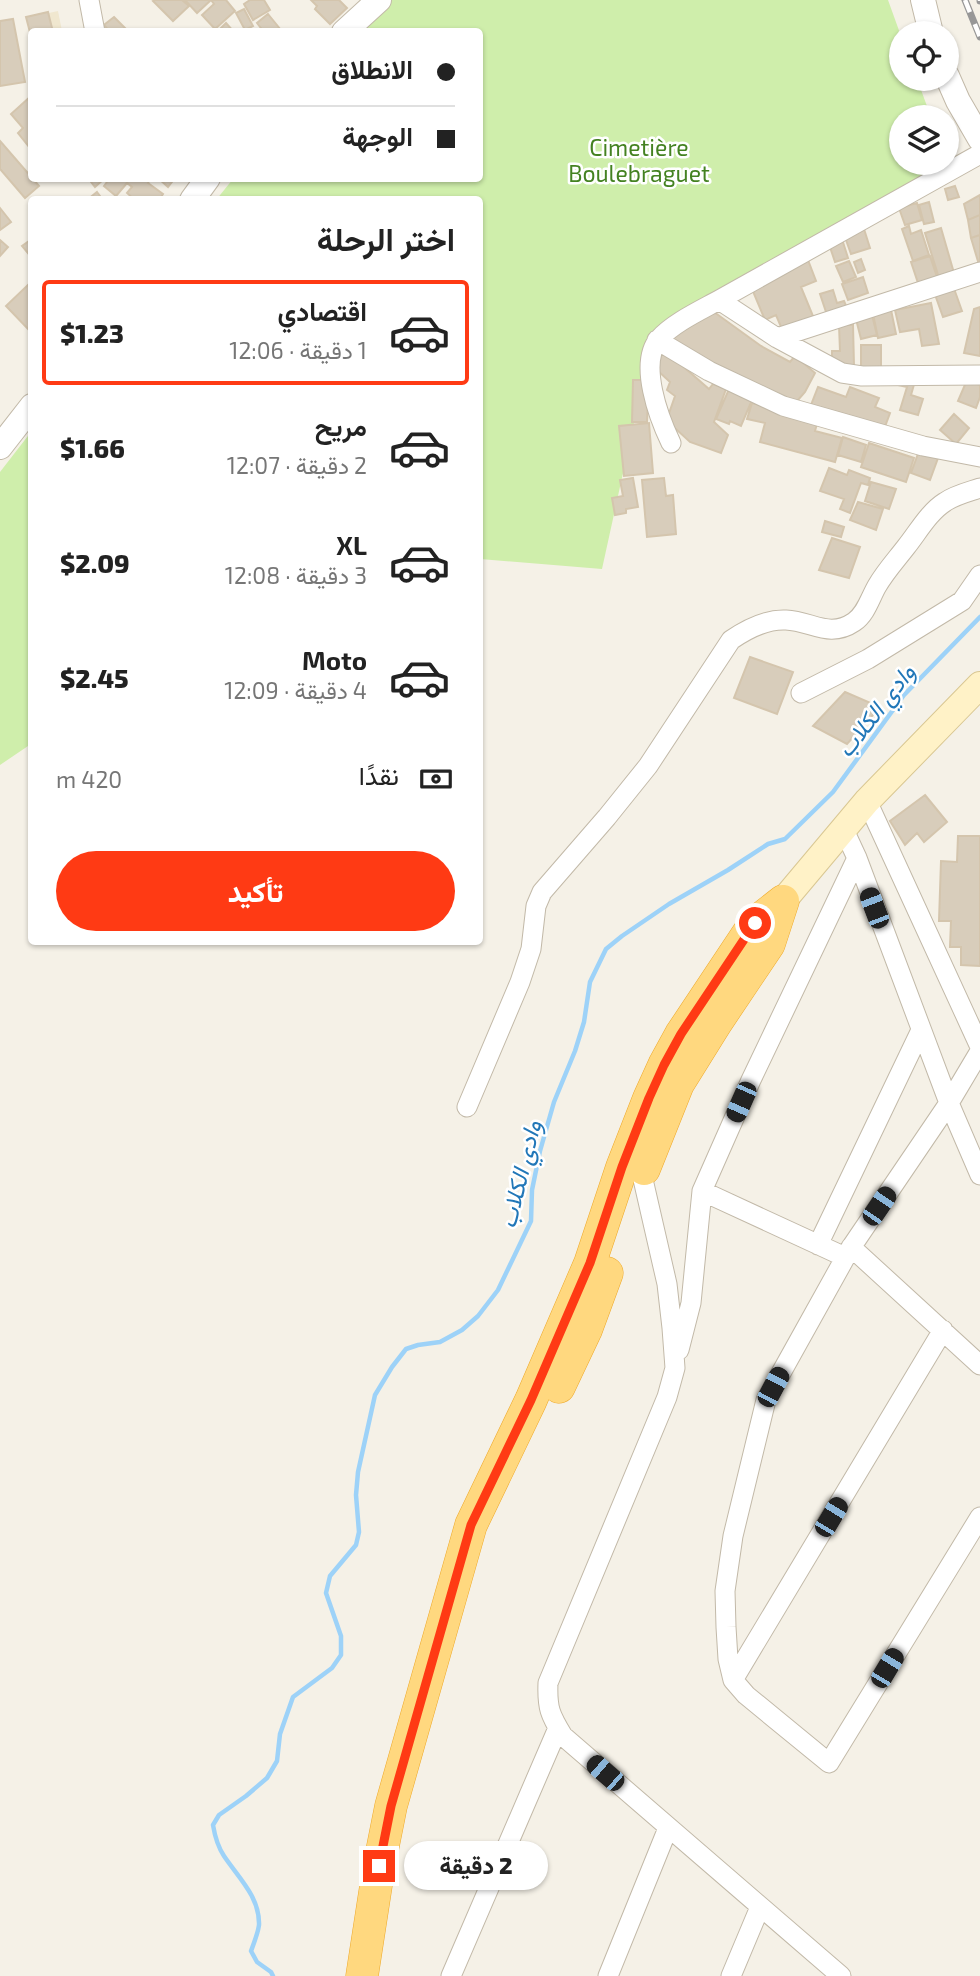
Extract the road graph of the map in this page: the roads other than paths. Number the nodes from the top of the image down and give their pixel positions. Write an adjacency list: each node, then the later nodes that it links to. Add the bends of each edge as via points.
1 (89, 0): 5 (street)
2 (379, 0): 6 (street)
3 (923, 0): 4 (street)
4 (928, 21)
5 (94, 28)
6 (348, 28)
7 (953, 91): 8 (street)
8 (980, 139)
9 (980, 154): 11 (street)
10 (980, 272): 12 (street)
11 (719, 300): 12 (street); 13 (street)
12 (776, 338): 14 (street, via 851,375)
13 (657, 341): 16 (street, via 651,358 652,384); 18 (street, via 783,406 923,446)
14 (980, 374)
15 (28, 411): 17 (street)
16 (671, 443)
17 (0, 447)
18 (980, 457)
19 (980, 488): 30 (street, via 938,507 888,570 855,622 835,630 772,621 732,640 648,766 542,892 520,982)
20 (980, 575): 22 (street, via 962,601 868,659)
21 (980, 685): 23 (main road)
22 (801, 693)
23 (867, 801): 24 (main road); 28 (street)
24 (844, 830): 25 (street); 26 (main road)
25 (857, 858): 27 (street); 33 (street)
26 (783, 901): 31 (highway, via 755,923 681,1034 649,1098)
27 (921, 1031): 29 (street); 34 (street)
28 (980, 1049): 29 (street)
29 (949, 1103): 32 (street); 35 (street)
30 (467, 1107)
31 (632, 1171): 38 (street, via 667,1284); 44 (highway, via 471,1525 391,1806); 45 (highway, via 586,1330 496,1514 472,1584 401,1846)
32 (980, 1175)
33 (702, 1191): 34 (street); 38 (street, via 691,1303)
34 (818, 1245): 35 (street)
35 (848, 1252): 36 (street); 40 (street, via 766,1400 733,1536 725,1591)
36 (943, 1330): 37 (street); 40 (street)
37 (980, 1365)
38 (675, 1367): 41 (street, via 667,1397 548,1683 548,1704)
39 (978, 1528): 40 (street, via 829,1763)
40 (733, 1680)
41 (558, 1728): 42 (street); 46 (street)
42 (668, 1828): 43 (street); 47 (street)
43 (760, 1907): 48 (street); 49 (street)
44 (362, 1976)
45 (384, 1976)
46 (451, 1976)
47 (608, 1976)
48 (731, 1976)
49 (841, 1976)

